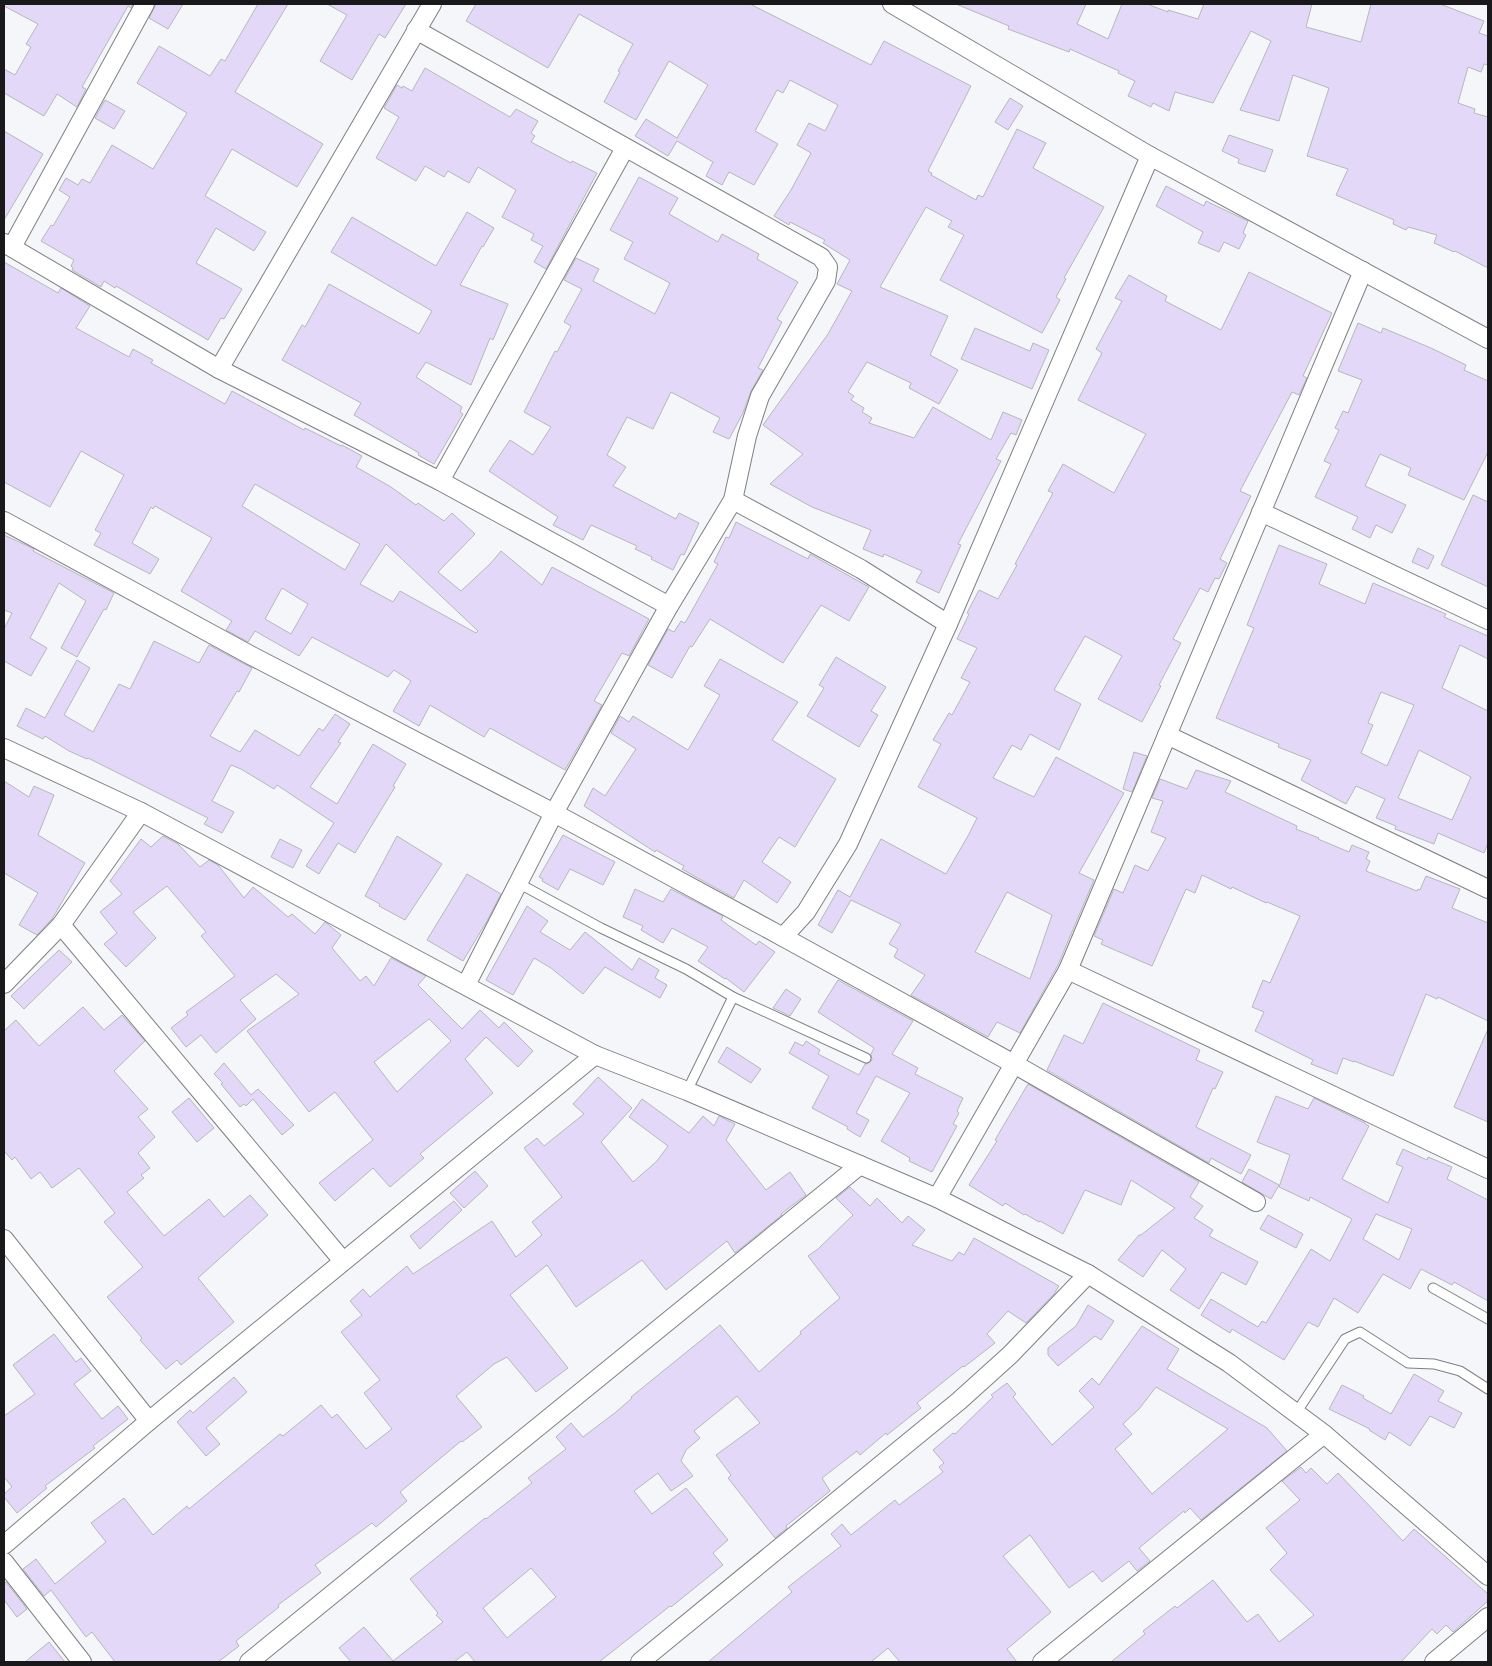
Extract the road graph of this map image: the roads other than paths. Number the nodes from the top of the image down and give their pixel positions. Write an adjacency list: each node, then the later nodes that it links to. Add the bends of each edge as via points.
1 (145, 4): 7 (street)
2 (432, 4): 4 (street)
3 (892, 4): 6 (street)
4 (416, 30): 5 (street); 10 (street)
5 (624, 148): 11 (street); 12 (street, via 821,257 828,267 826,281 760,396 747,436)
6 (1150, 156): 8 (street); 17 (street)
7 (8, 245): 10 (street)
8 (1363, 271): 9 (street); 13 (street)
9 (1488, 339)
10 (219, 369): 11 (street)
11 (440, 481): 15 (street)
12 (733, 500): 15 (street); 17 (street, via 861,569)
13 (1261, 512): 16 (street); 18 (street)
14 (4, 520): 21 (street, via 250,655)
15 (669, 606): 21 (street)
16 (1488, 620)
17 (948, 624): 25 (street, via 848,844 806,912)
18 (1167, 735): 23 (street); 26 (street)
19 (4, 748): 20 (street)
20 (141, 812): 24 (street); 28 (street)
21 (554, 813): 22 (street); 25 (street)
22 (518, 884): 28 (street); 29 (lane, via 686,969)
23 (1488, 889)
24 (61, 925): 27 (street); 39 (street)
25 (784, 937): 32 (street)
26 (1068, 970): 32 (street); 35 (street)
27 (4, 984)
28 (466, 985): 30 (street)
29 (733, 997): 31 (lane); 33 (lane)
30 (594, 1055): 33 (street); 39 (street)
31 (866, 1058)
32 (1014, 1064): 36 (street); 37 (street)
33 (687, 1091): 34 (street)
34 (860, 1165): 36 (street); 52 (street)
35 (1488, 1169)
36 (937, 1198): 40 (street)
37 (1256, 1202)
38 (4, 1239): 45 (street)
39 (343, 1261): 45 (street)
40 (1088, 1274): 44 (street, via 1229,1363); 53 (street, via 1010,1355 959,1401)
41 (1433, 1288): 42 (lane)
42 (1488, 1319)
43 (1488, 1388): 44 (lane, via 1460,1370 1408,1362 1360,1332 1345,1339)
44 (1296, 1413): 46 (street)
45 (149, 1421): 47 (street)
46 (1324, 1434): 49 (street); 54 (street)
47 (4, 1544)
48 (4, 1562): 51 (street)
49 (1488, 1576)
50 (1488, 1617): 55 (street)
51 (82, 1662)
52 (249, 1662)
53 (640, 1662)
54 (1042, 1662)
55 (1434, 1662)

